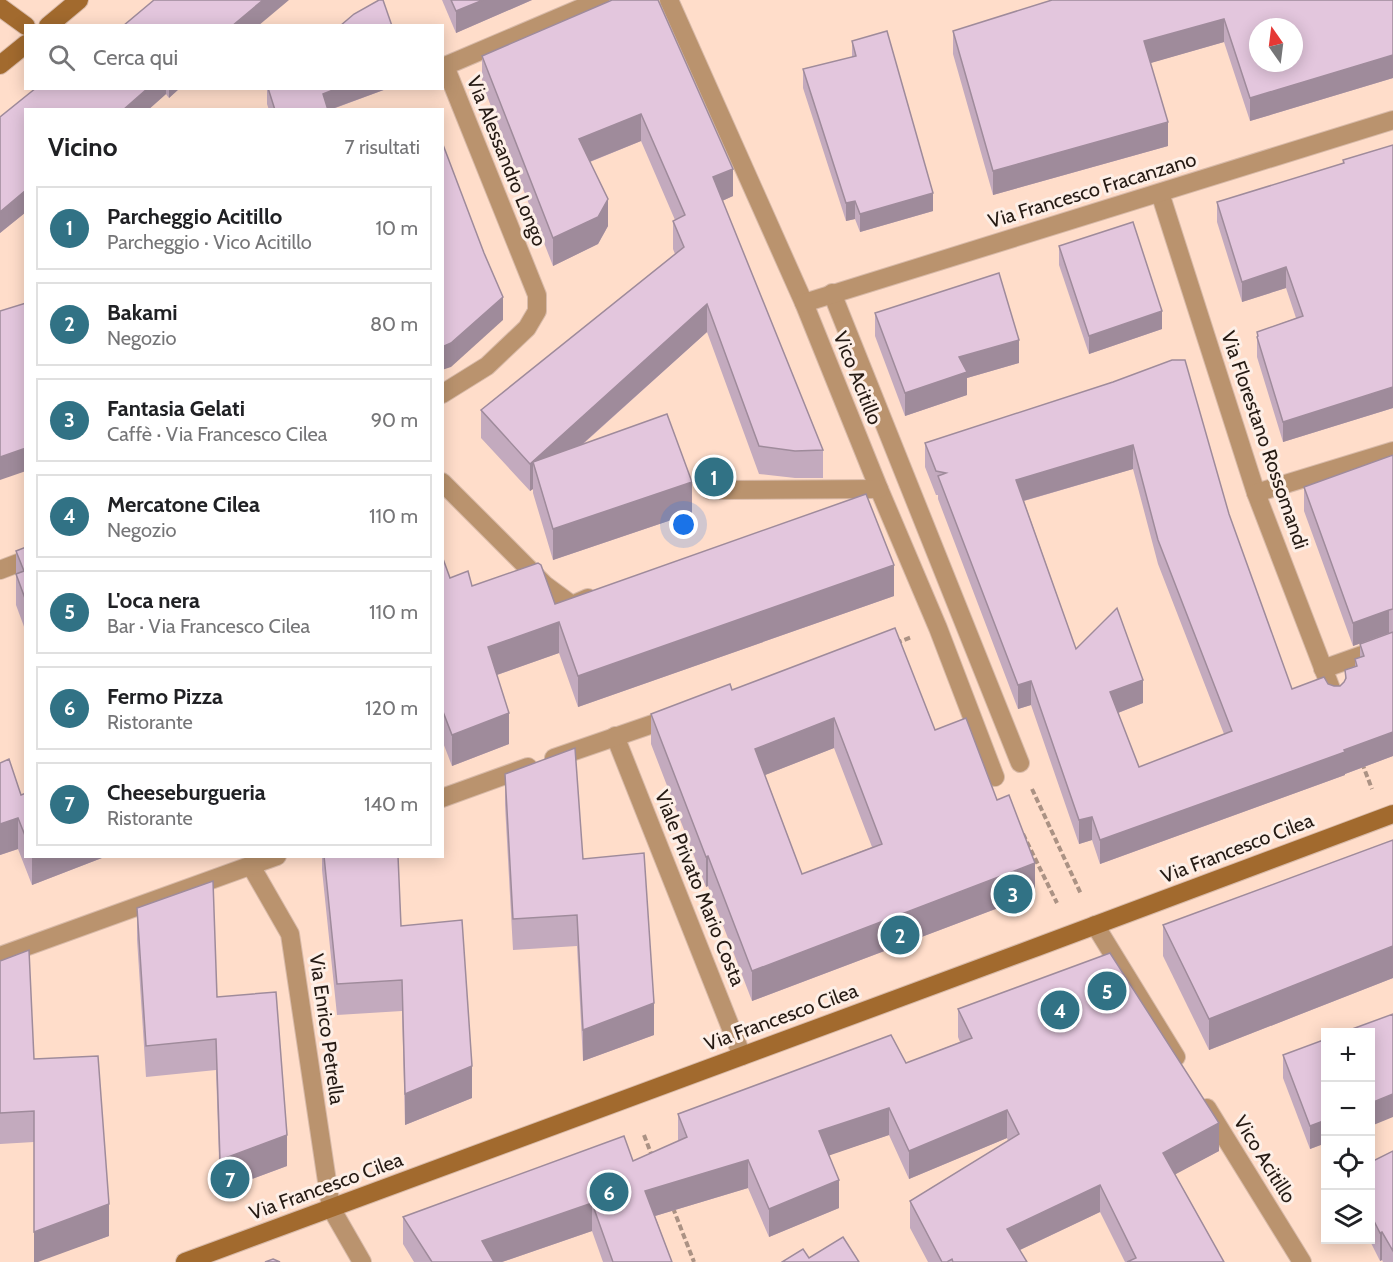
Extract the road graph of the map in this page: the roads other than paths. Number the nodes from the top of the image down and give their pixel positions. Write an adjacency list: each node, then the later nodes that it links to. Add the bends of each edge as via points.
1 (79, 0): 6 (main road)
2 (600, 0): 13 (street, Via Alessandro Longo, via 445,66 537,295 537,311 527,328 487,366)
3 (669, 0): 12 (street, Vico Acitillo)
4 (0, 7): 5 (main road)
5 (24, 24)
6 (50, 24)
7 (24, 46): 8 (main road)
8 (0, 65)
9 (1393, 120): 10 (street, Via Francesco Fracanzano)
10 (1160, 193): 11 (street, Via Francesco Fracanzano); 18 (street, Via Florestano Rossomandi)
11 (832, 293): 12 (street, Via Francesco Fracanzano); 28 (street)
12 (804, 303): 16 (street, Vico Acitillo)
13 (444, 393)
14 (1393, 451): 18 (street)
15 (444, 484): 22 (street, via 545,585 572,604)
16 (879, 489): 17 (street); 19 (street); 29 (street, Vico Acitillo)
17 (710, 490)
18 (1256, 493): 24 (street, Via Florestano Rossomandi)
19 (835, 506)
20 (24, 561): 21 (street)
21 (0, 570)
22 (605, 592)
23 (1393, 644): 24 (street)
24 (1323, 669): 25 (street, Via Florestano Rossomandi)
25 (1335, 699)
26 (692, 711): 27 (street)
27 (615, 736): 30 (street); 36 (street, Viale Privato Mario Costa)
28 (1020, 763)
29 (995, 777)
30 (444, 797)
31 (1393, 814): 34 (main road, Via Francesco Cilea)
32 (272, 858): 33 (street)
33 (251, 866): 35 (street); 39 (street, Via Enrico Petrella, via 290,934)
34 (1095, 926): 36 (main road, Via Francesco Cilea); 37 (street)
35 (0, 956)
36 (742, 1056): 39 (main road, Via Francesco Cilea)
37 (1183, 1068)
38 (1201, 1098): 42 (street, Vico Acitillo)
39 (331, 1208): 40 (main road, Via Francesco Cilea); 41 (street)
40 (185, 1262)
41 (362, 1262)
42 (1302, 1262)

